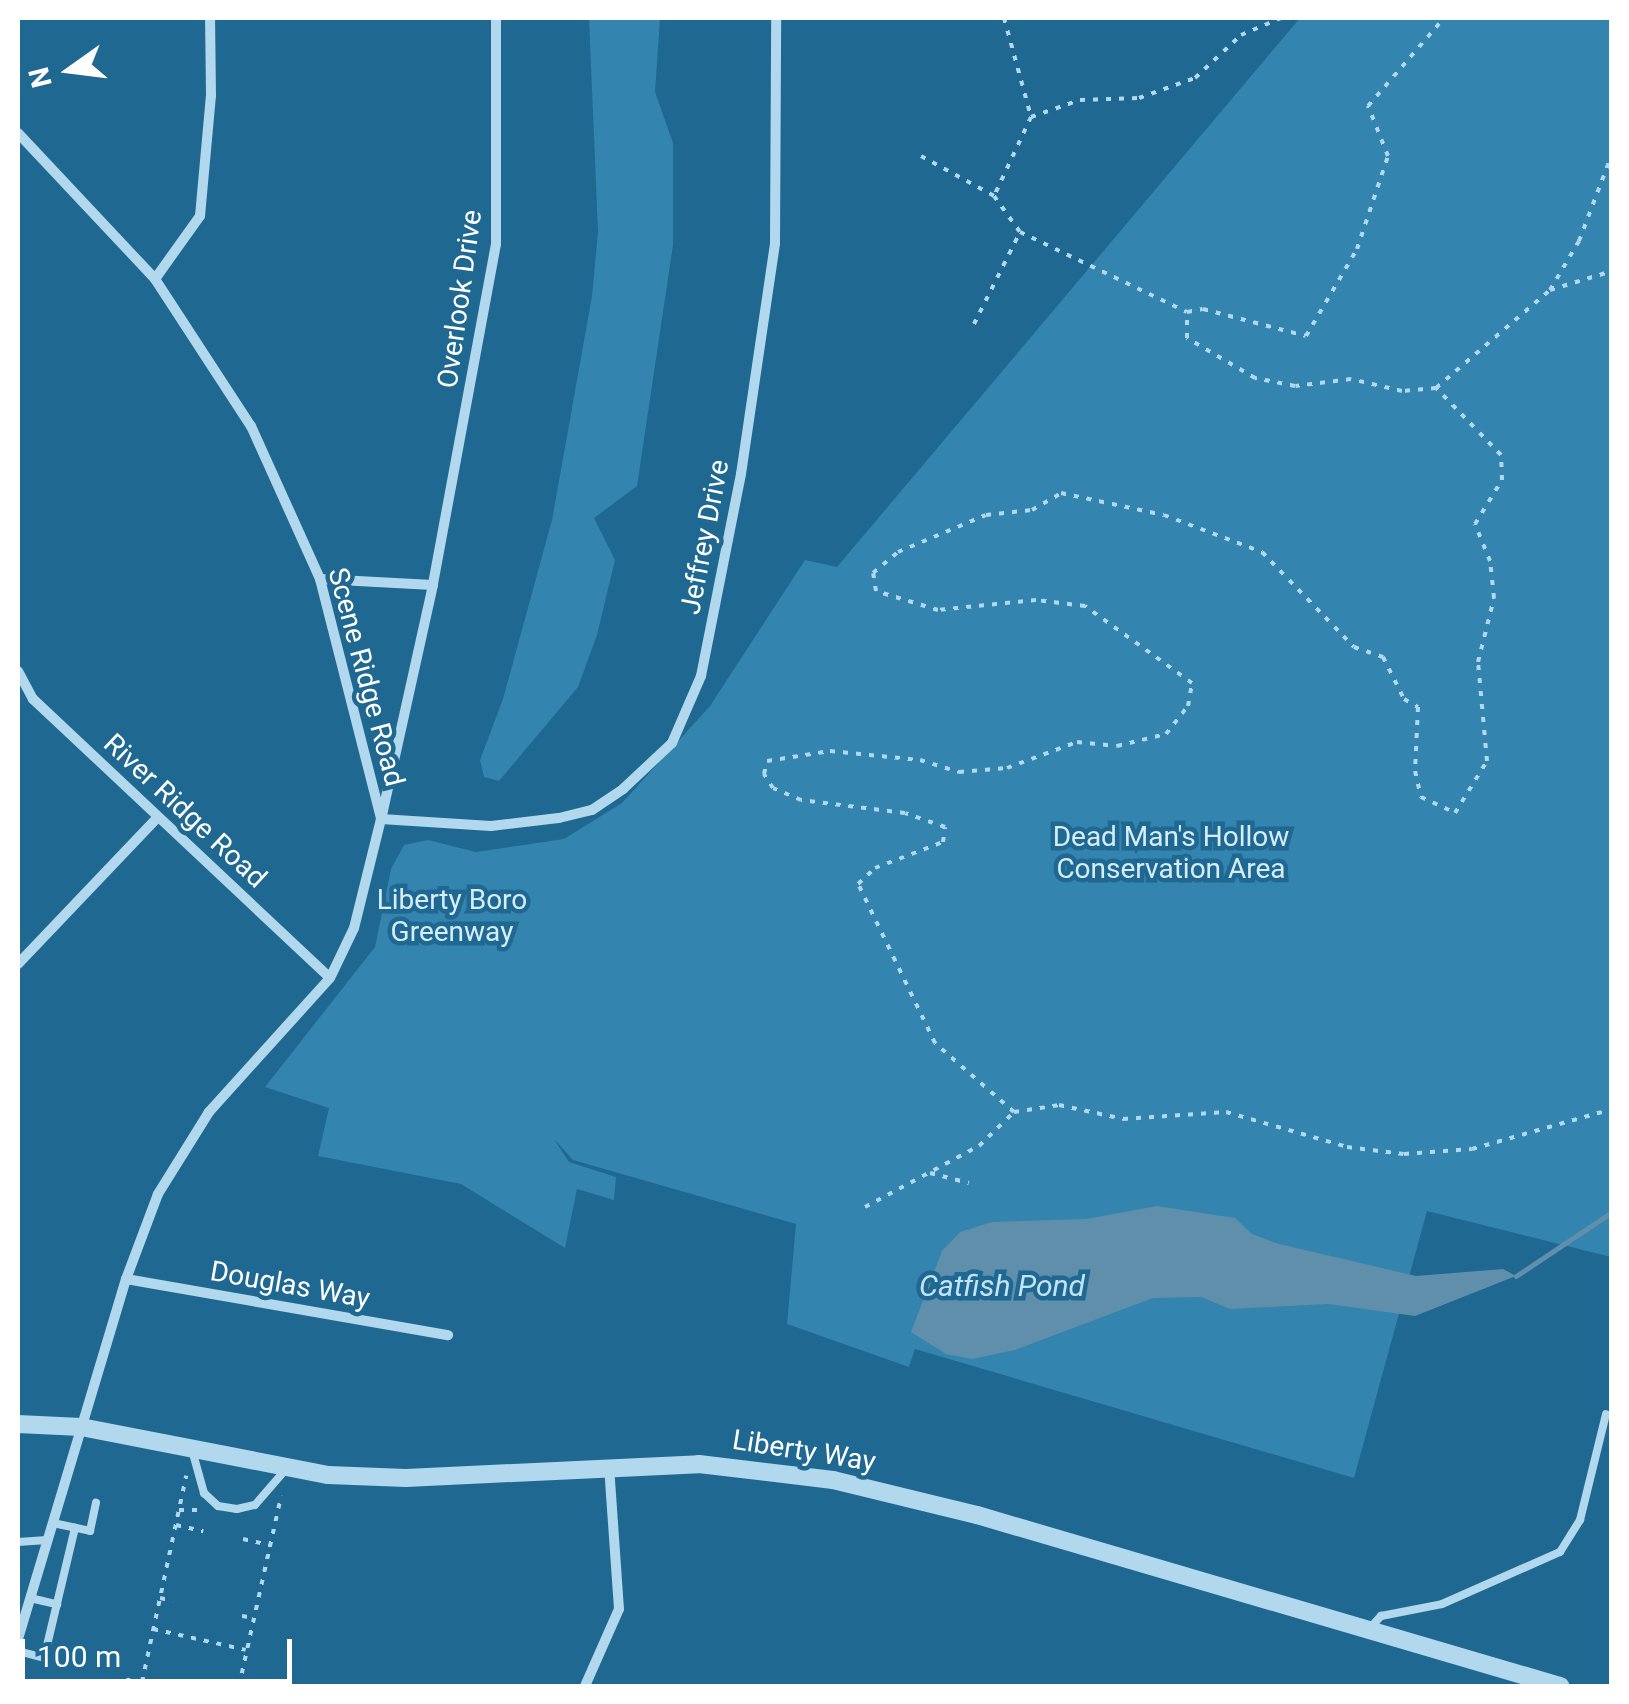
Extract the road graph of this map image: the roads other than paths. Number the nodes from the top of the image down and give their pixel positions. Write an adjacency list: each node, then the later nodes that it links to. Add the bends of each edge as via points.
1 (210, 18): 5 (street, via 200,216)
2 (496, 18): 7 (street, Overlook Drive, via 496,244)
3 (776, 18): 10 (street, Jeffrey Drive, via 776,243 700,676 672,743 622,790 576,814 491,826)
4 (18, 132): 5 (street, Scene Ridge Road)
5 (155, 280): 6 (street, Scene Ridge Road, via 251,426)
6 (320, 579): 7 (street); 10 (street, Scene Ridge Road)
7 (433, 585): 10 (street, Overlook Drive)
8 (18, 671): 9 (street, River Ridge Road, via 34,699)
9 (158, 817): 11 (street); 12 (street, River Ridge Road)
10 (380, 819): 12 (street, Scene Ridge Road, via 354,928)
11 (18, 964)
12 (330, 978): 13 (street, Scene Ridge Road, via 209,1112 158,1194)
13 (126, 1279): 14 (street, Douglas Way); 17 (street, Scene Ridge Road)
14 (448, 1334)
15 (1606, 1414): 29 (lane, via 1580,1520 1560,1552 1442,1604 1376,1617)
16 (18, 1424): 17 (street, Liberty Way)
17 (81, 1427): 18 (street, Liberty Way); 22 (street, Scene Ridge Road)
18 (192, 1448): 20 (street, Liberty Way); 20 (lane, via 204,1493 218,1506 255,1505)
19 (609, 1467): 20 (street, Liberty Way, via 406,1478); 29 (street, Liberty Way, via 698,1464 871,1488); 32 (street, via 620,1608)
20 (287, 1468)
21 (96, 1503): 23 (lane, via 90,1531)
22 (52, 1524): 23 (lane); 25 (street, Scene Ridge Road)
23 (75, 1528): 26 (lane)
24 (18, 1542): 25 (lane)
25 (46, 1543): 26 (lane); 27 (street, Scene Ridge Road)
26 (70, 1550): 28 (lane)
27 (30, 1598): 28 (lane); 30 (street, Scene Ridge Road)
28 (57, 1604): 31 (lane, via 44,1658)
29 (1367, 1633): 33 (street, Liberty Way)
30 (18, 1638)
31 (18, 1651)
32 (585, 1686)
33 (1560, 1686)

